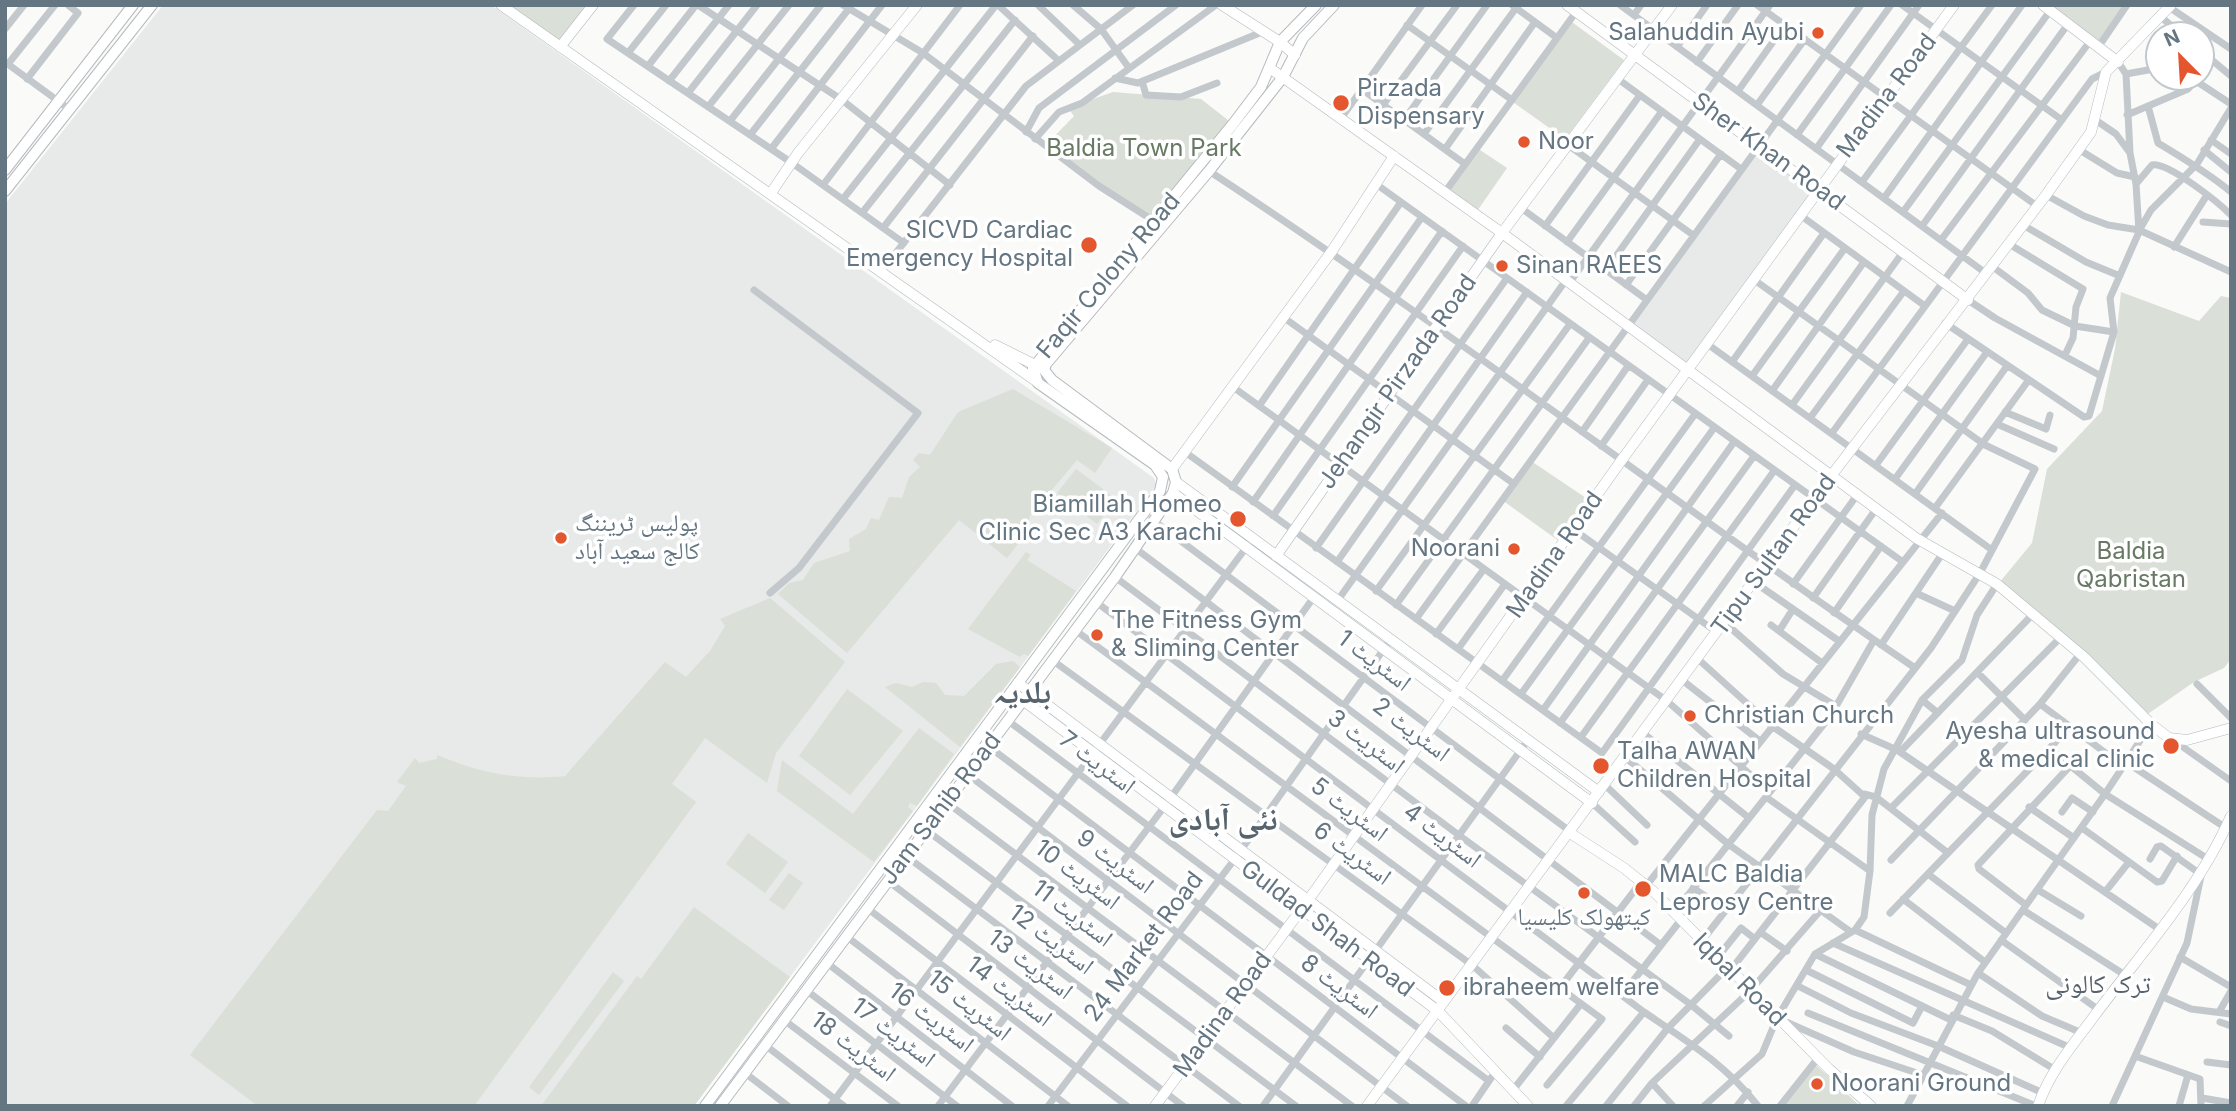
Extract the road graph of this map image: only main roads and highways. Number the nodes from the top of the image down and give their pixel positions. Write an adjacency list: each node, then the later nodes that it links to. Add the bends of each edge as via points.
1 (134, 5): 5 (main road)
2 (152, 5): 6 (main road)
3 (1315, 5): 7 (main road, Faqir Colony Road, via 1280,42 1271,69)
4 (1334, 5): 7 (main road, Faqir Colony Road, via 1304,38 1283,77 1209,171)
5 (5, 170)
6 (5, 191)
7 (1159, 225): 8 (main road, Faqir Colony Road)
8 (1039, 367): 9 (main road, Faqir Colony Road, via 1033,374); 11 (main road, Jam Sahib Road, via 1172,469 1175,488 1115,577)
9 (1036, 381): 10 (main road, Jam Sahib Road, via 1155,466 1164,484)
10 (705, 1106)
11 (720, 1106)

